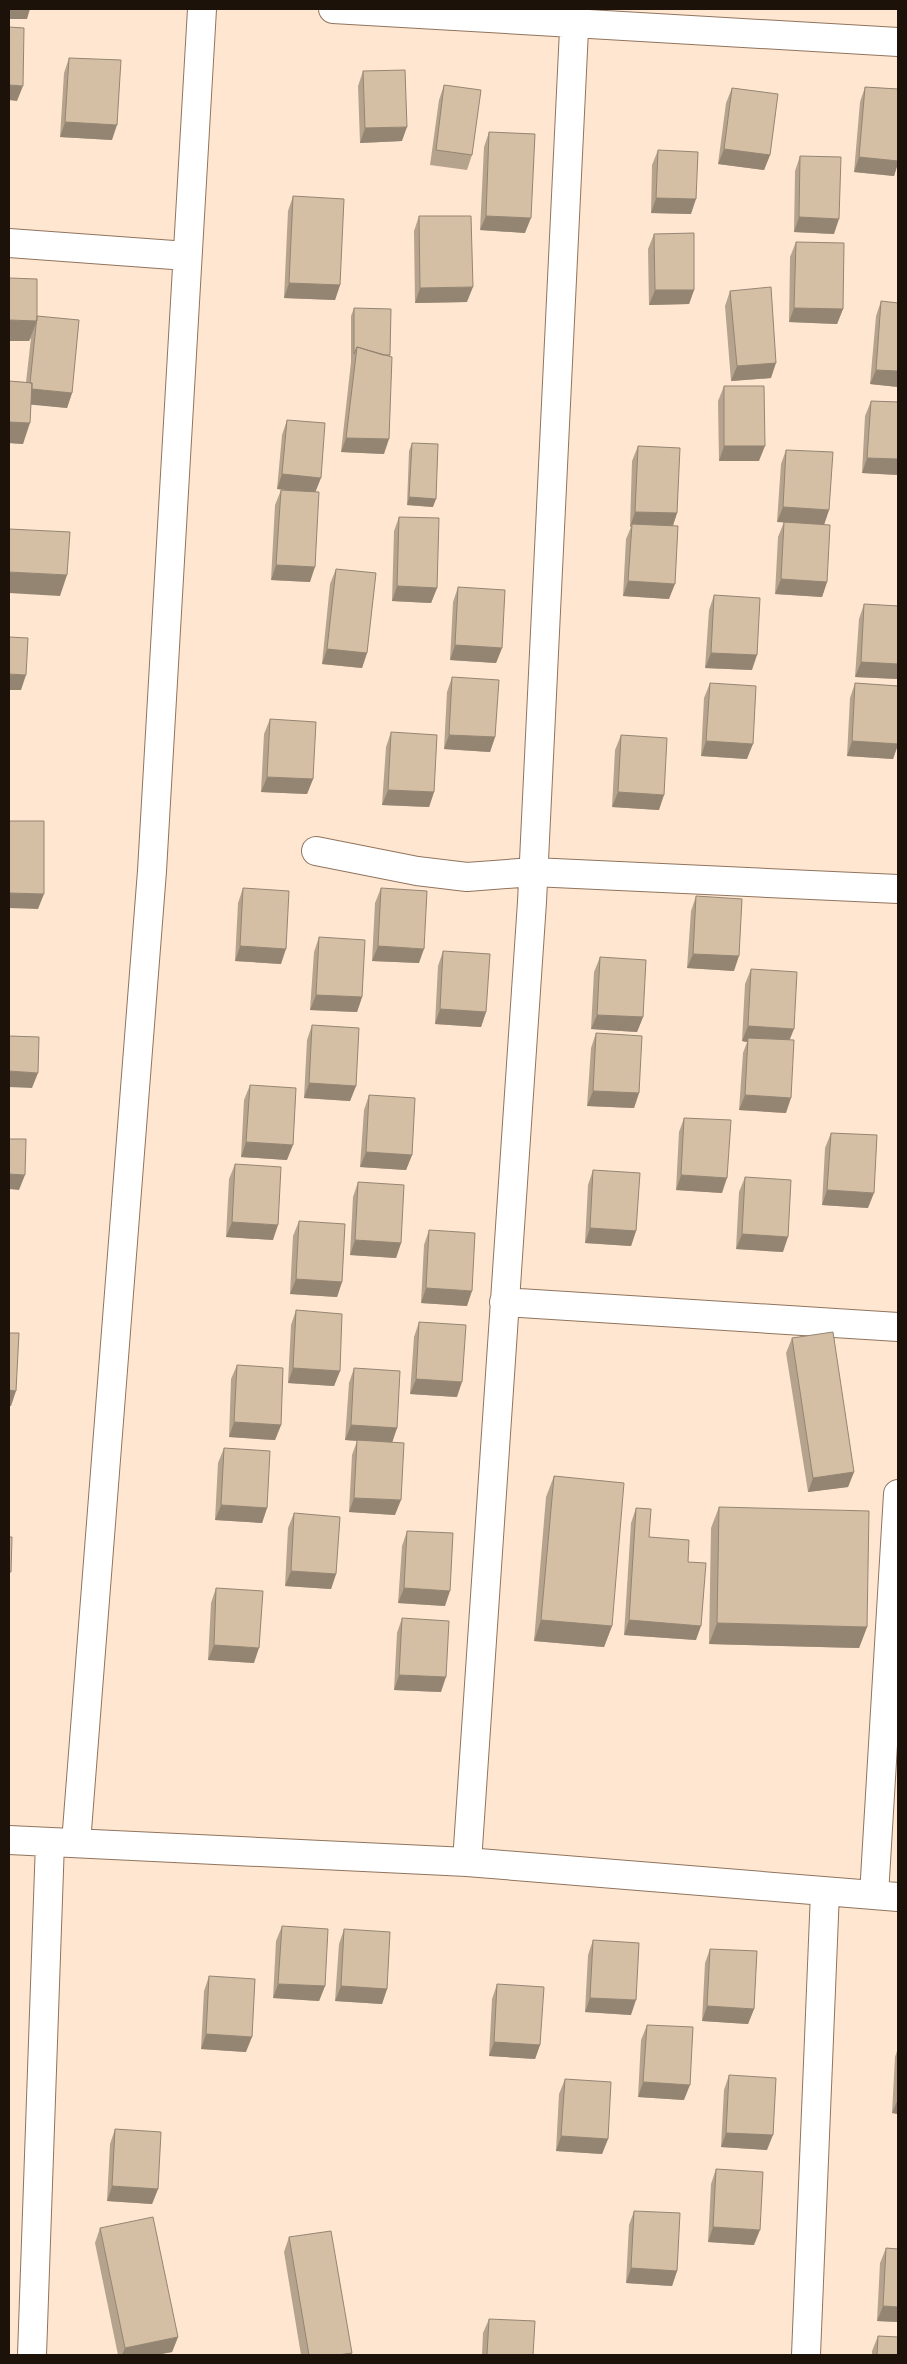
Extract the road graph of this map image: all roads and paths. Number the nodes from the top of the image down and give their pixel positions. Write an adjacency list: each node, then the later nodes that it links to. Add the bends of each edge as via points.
1 (202, 9): 7 (street)
2 (333, 9): 3 (street)
3 (575, 16): 4 (street); 9 (street)
4 (722, 21): 5 (street)
5 (898, 42)
6 (9, 243): 7 (street)
7 (186, 256): 15 (street, via 152,871)
8 (316, 851): 9 (street, via 417,871 467,877)
9 (533, 872): 10 (street); 11 (street)
10 (898, 889)
11 (504, 1302): 12 (street); 16 (street)
12 (898, 1327)
13 (898, 1494): 18 (street)
14 (9, 1840): 15 (street)
15 (63, 1842): 16 (street); 19 (street)
16 (467, 1862): 17 (street)
17 (825, 1892): 18 (street); 20 (street)
18 (886, 1896)
19 (32, 2355)
20 (806, 2355)

